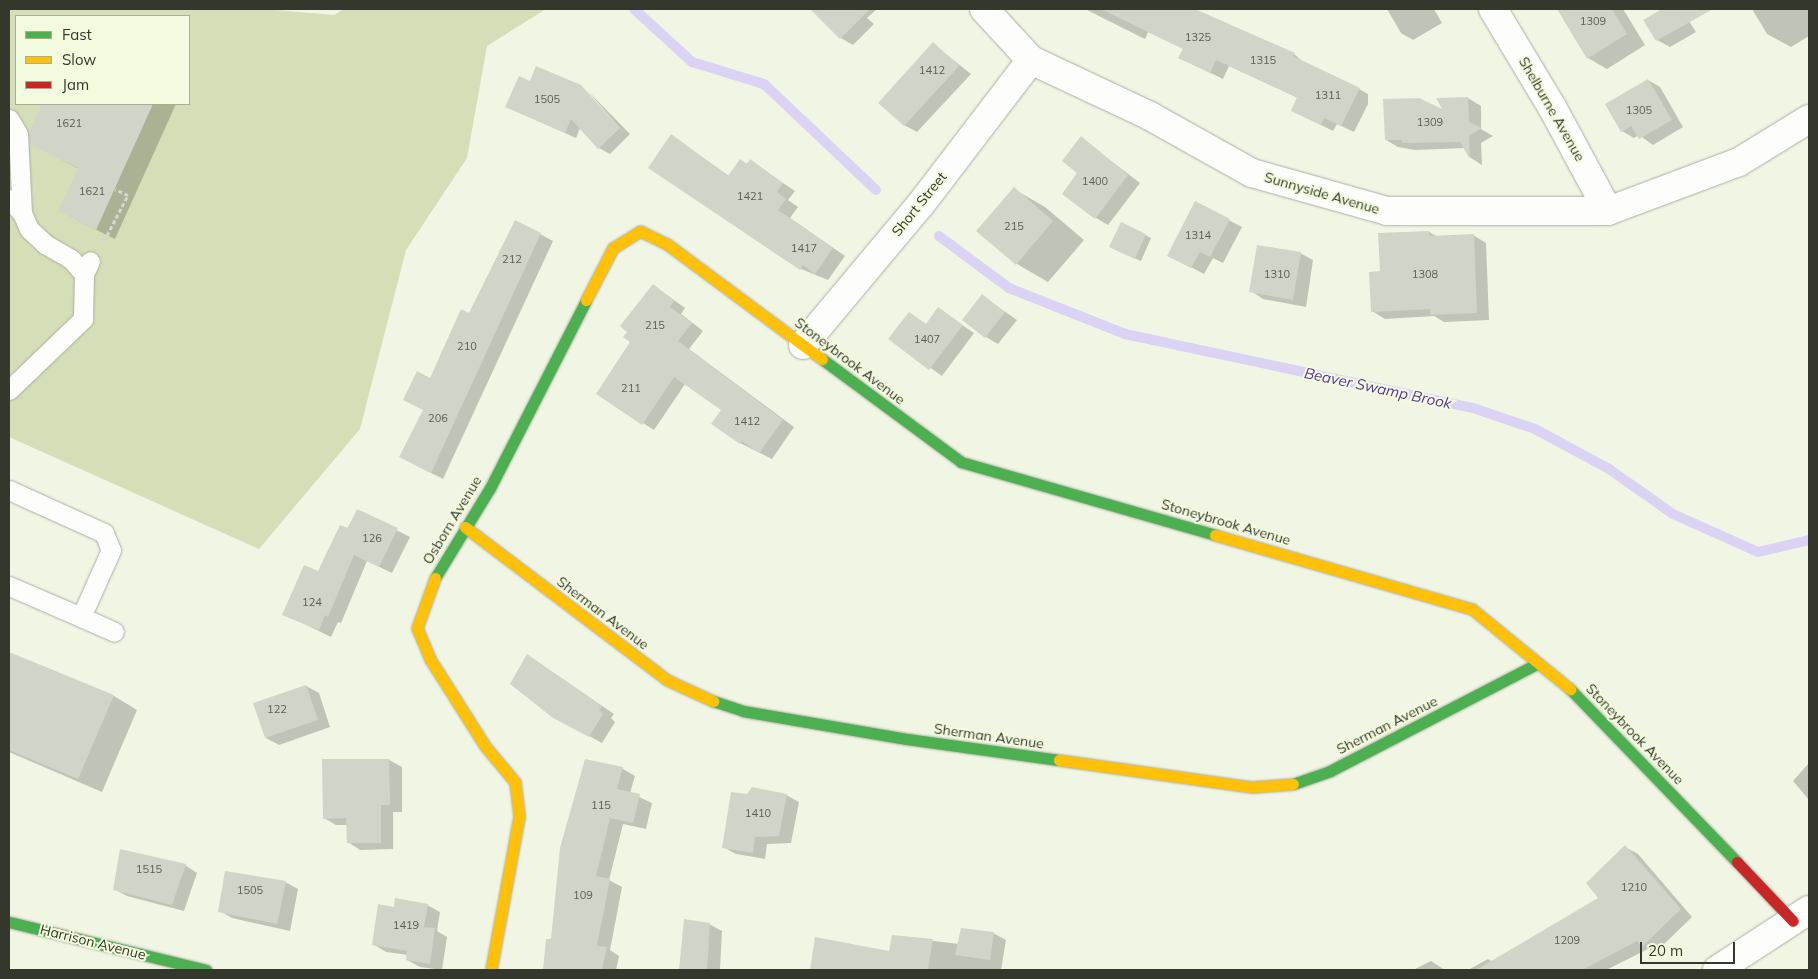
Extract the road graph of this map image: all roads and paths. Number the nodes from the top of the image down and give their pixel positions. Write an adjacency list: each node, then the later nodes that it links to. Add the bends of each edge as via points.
1 (984, 9): 3 (street, Sunnyside Avenue)
2 (1493, 9): 8 (street, Shelburne Avenue, via 1552,107)
3 (1031, 60): 8 (street, Sunnyside Avenue, via 1150,116 1252,173 1387,211); 11 (street, Short Street, via 920,204)
4 (1809, 118): 8 (street, Sunnyside Avenue, via 1739,162)
5 (9, 120): 7 (lane, via 18,134)
6 (114, 189): 9 (path, via 128,195)
7 (15, 206): 12 (lane, via 29,229 45,244 87,267 83,319)
8 (1608, 211)
9 (110, 234)
10 (608, 258): 11 (street, Stoneybrook Avenue, via 613,248 640,231 649,235 667,244); 14 (street, Osborn Avenue, via 490,488)
11 (803, 345): 18 (street, Stoneybrook Avenue, via 961,462 1472,609)
12 (9, 390)
13 (9, 490): 16 (lane, via 104,533 110,540 111,550)
14 (465, 527): 18 (street, Sherman Avenue, via 667,680 703,698 743,710 907,740 1252,787 1291,785 1330,771); 22 (street, Osborn Avenue, via 438,569 417,628 430,659 485,746 515,782 519,817)
15 (9, 586): 16 (lane)
16 (81, 617): 17 (lane)
17 (114, 632)
18 (1538, 663): 19 (street, Stoneybrook Avenue, via 1585,702)
19 (1801, 915): 23 (street)
20 (9, 922): 21 (street, Harrison Avenue)
21 (206, 970)
22 (491, 970)
23 (1717, 970)

